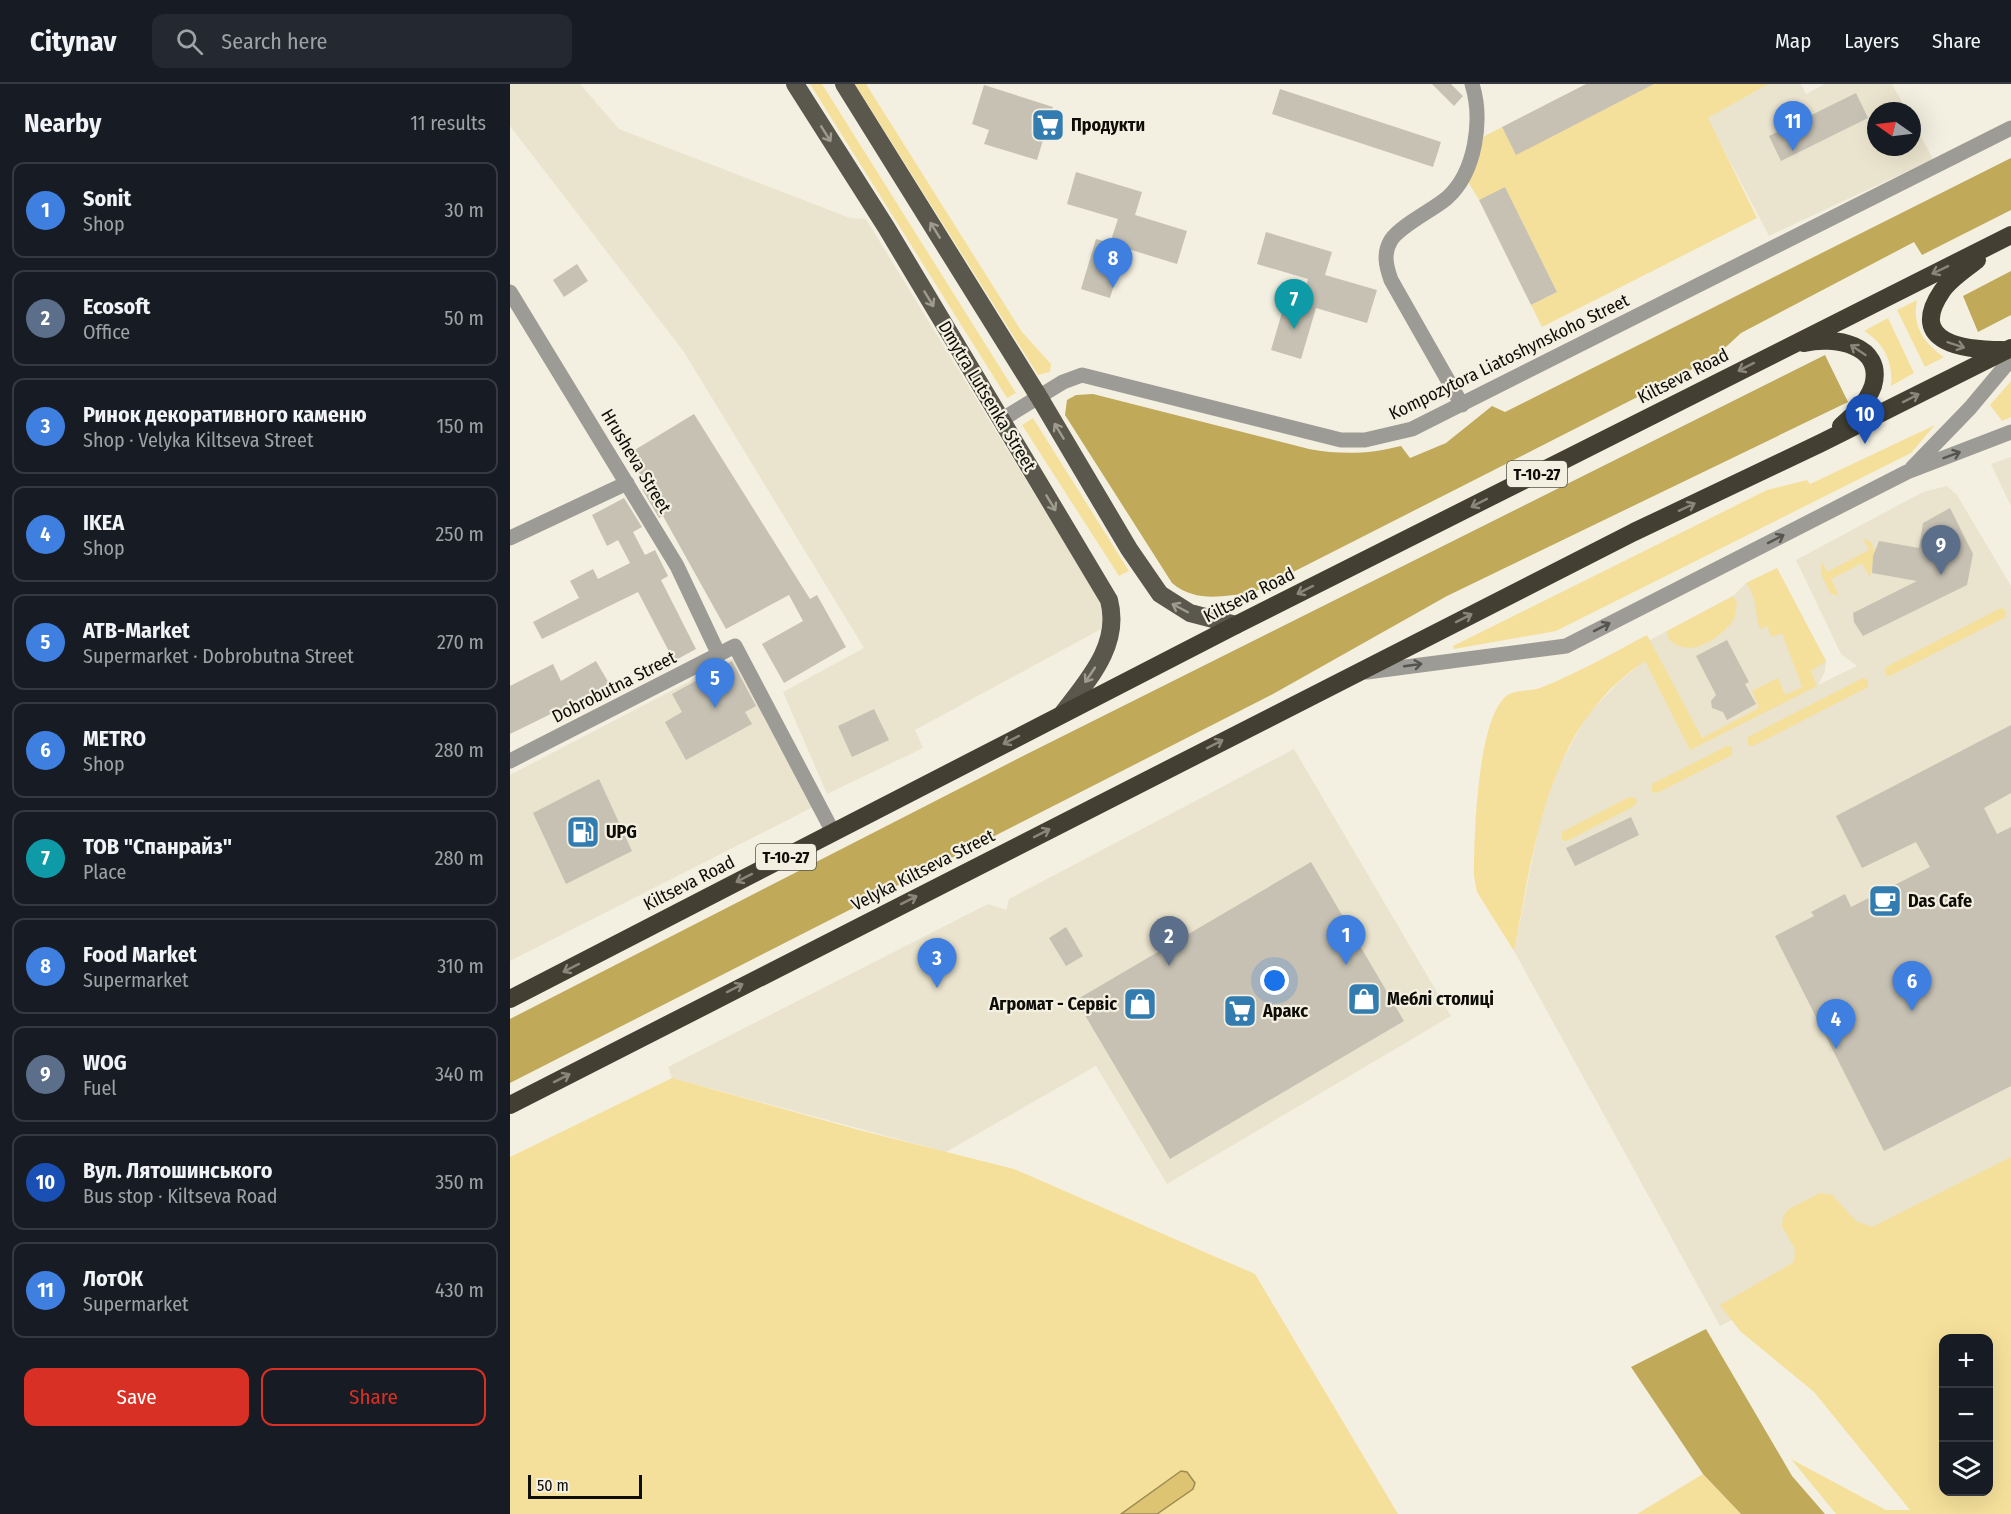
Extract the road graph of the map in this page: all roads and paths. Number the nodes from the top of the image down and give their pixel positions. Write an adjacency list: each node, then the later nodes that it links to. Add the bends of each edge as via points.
1 (795, 84): 11 (main road, Dmytra Lutsenka Street, one-way to 11)
2 (844, 84): 9 (main road, one-way to 2)
3 (1472, 84): 10 (street, via 1478,120 1468,164 1448,197 1392,238 1385,261 1391,280)
4 (2011, 128): 10 (street, Kompozytora Liatoshynskoho Street)
5 (2004, 239): 7 (highway, Kiltseva Road / Т-10-27, one-way to 7); 8 (highway, one-way to 8, via 1943,289 1931,318 1934,330 1953,346)
6 (510, 292): 15 (street, Hrusheva Street)
7 (1784, 348): 13 (highway, one-way to 7, via 1858,412 1866,399 1875,374 1871,360 1838,339 1819,339); 17 (highway, Kiltseva Road / Т-10-27, one-way to 17)
8 (2010, 352): 13 (highway, one-way to 8); 14 (street, via 1970,408)
9 (1039, 397): 10 (street, Kompozytora Liatoshynskoho Street, via 1082,375 1341,440 1365,440 1404,432); 11 (street, Kompozytora Liatoshynskoho Street); 17 (main road, one-way to 9, via 1190,613 1160,594)
10 (1462, 405)
11 (1001, 420): 20 (main road, Dmytra Lutsenka Street, one-way to 20, via 1109,600 1113,616 1112,636 1104,654)
12 (2011, 432): 14 (street, one-way to 12)
13 (1821, 443): 19 (highway, one-way to 13)
14 (1907, 472): 19 (street, one-way to 14, via 1566,646)
15 (627, 483): 16 (street); 18 (street, Hrusheva Street, via 677,566)
16 (510, 538)
17 (1236, 625): 20 (highway, Kiltseva Road / Т-10-27)
18 (719, 655): 21 (street, Dobrobutna Street); 22 (street, Dobrobutna Street, via 735,646)
19 (1355, 673): 24 (highway, Velyka Kiltseva Street, one-way to 19)
20 (1063, 714): 22 (highway, Kiltseva Road / Т-10-27, one-way to 22)
21 (510, 761)
22 (833, 832): 23 (highway, Kiltseva Road / Т-10-27, one-way to 23)
23 (510, 999)
24 (510, 1104)

